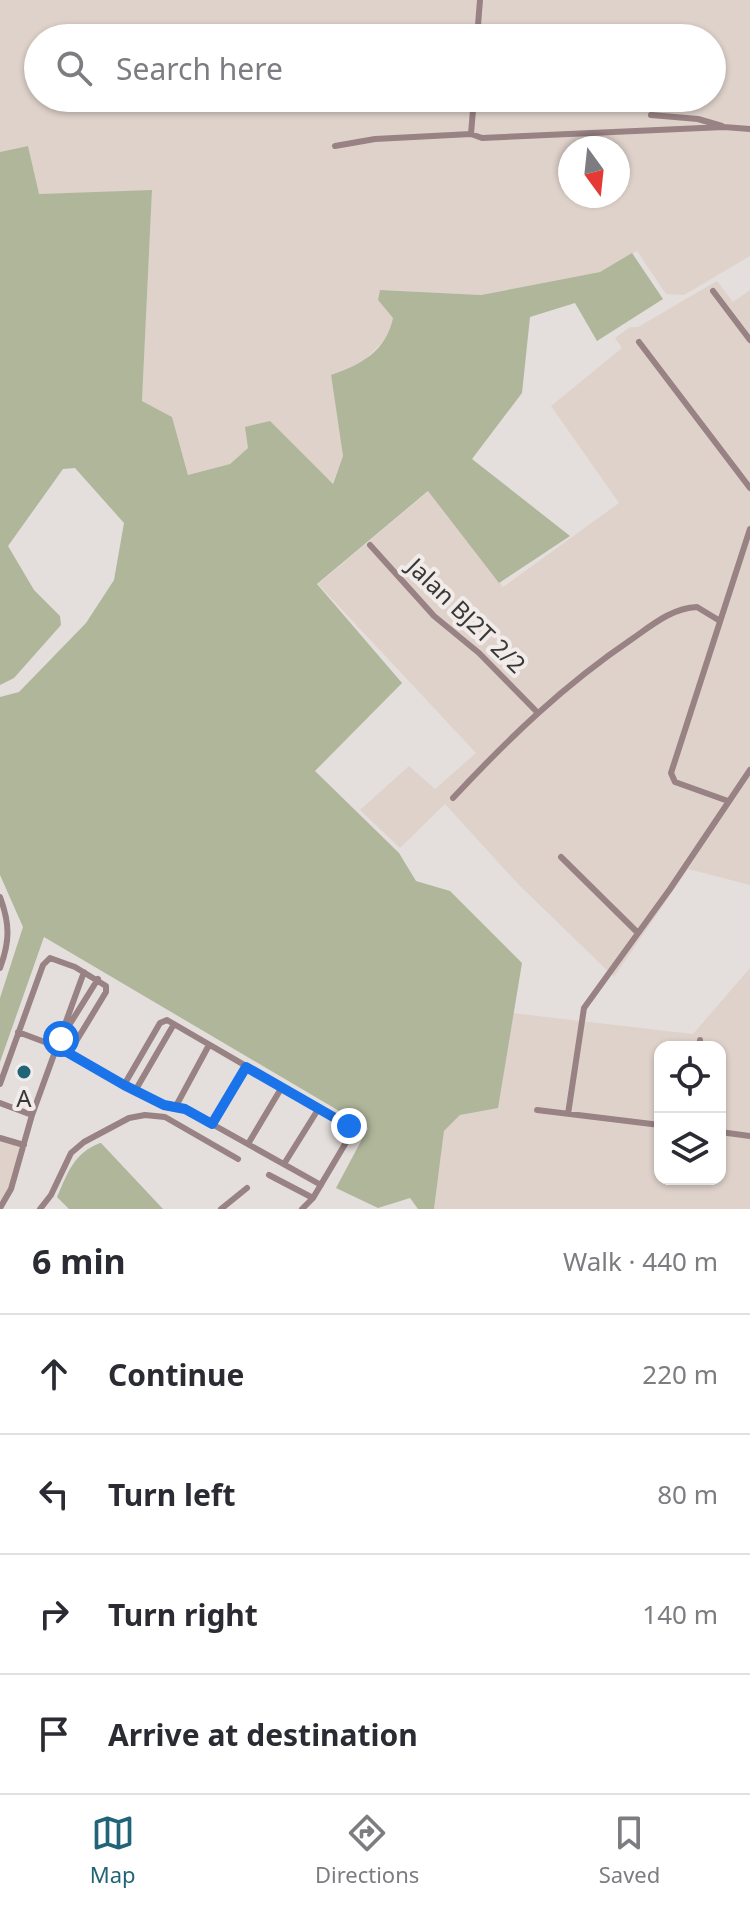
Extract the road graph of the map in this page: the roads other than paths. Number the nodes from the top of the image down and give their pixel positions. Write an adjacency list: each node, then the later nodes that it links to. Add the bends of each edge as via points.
1 (480, 0): 2 (street)
2 (478, 24)
3 (473, 112): 7 (street)
4 (651, 115): 5 (street)
5 (724, 127): 6 (street); 7 (street, via 482,138)
6 (750, 129)
7 (471, 134): 8 (street)
8 (335, 146)
9 (713, 291): 10 (street)
10 (750, 340)
11 (639, 342): 12 (street)
12 (750, 488)
13 (750, 529): 15 (street)
14 (370, 545): 16 (street, Jalan BJ2T 2/2, via 434,616)
15 (720, 621): 16 (street, via 697,607 676,611); 19 (street, via 671,778)
16 (537, 712): 18 (street)
17 (750, 770): 19 (street)
18 (453, 798)
19 (728, 801): 22 (street)
20 (561, 857): 22 (street)
21 (1, 902): 23 (street, via 9,936)
22 (638, 933): 40 (street, via 584,1008)
23 (0, 968)
24 (84, 972): 25 (street); 27 (street, via 56,958 45,961); 28 (street)
25 (98, 979): 28 (street); 30 (street, via 106,992)
26 (174, 1024): 29 (street); 33 (street, via 160,1023); 35 (street)
27 (18, 1032): 28 (street); 32 (street)
28 (60, 1043): 30 (street); 41 (street)
29 (209, 1045): 31 (street); 37 (street)
30 (69, 1053): 33 (street)
31 (246, 1067): 34 (street); 42 (street)
32 (0, 1084)
33 (124, 1085): 35 (street)
34 (282, 1087): 38 (street); 47 (street)
35 (135, 1091): 37 (street)
36 (0, 1103): 41 (street)
37 (176, 1106): 42 (street)
38 (319, 1108): 50 (street); 52 (street, via 352,1130)
39 (537, 1110): 40 (street)
40 (568, 1114): 43 (street)
41 (32, 1115): 48 (street)
42 (212, 1124): 47 (street)
43 (654, 1124)
44 (726, 1133): 45 (street)
45 (750, 1136)
46 (0, 1138): 48 (street)
47 (248, 1144): 50 (street)
48 (24, 1145): 55 (street)
49 (238, 1159): 56 (street, via 165,1117 129,1118 71,1153)
50 (284, 1164): 52 (street)
51 (269, 1175): 54 (street)
52 (321, 1185): 54 (street)
53 (247, 1188): 57 (street)
54 (313, 1198): 58 (street)
55 (0, 1208)
56 (40, 1209)
57 (221, 1209)
58 (302, 1209)

